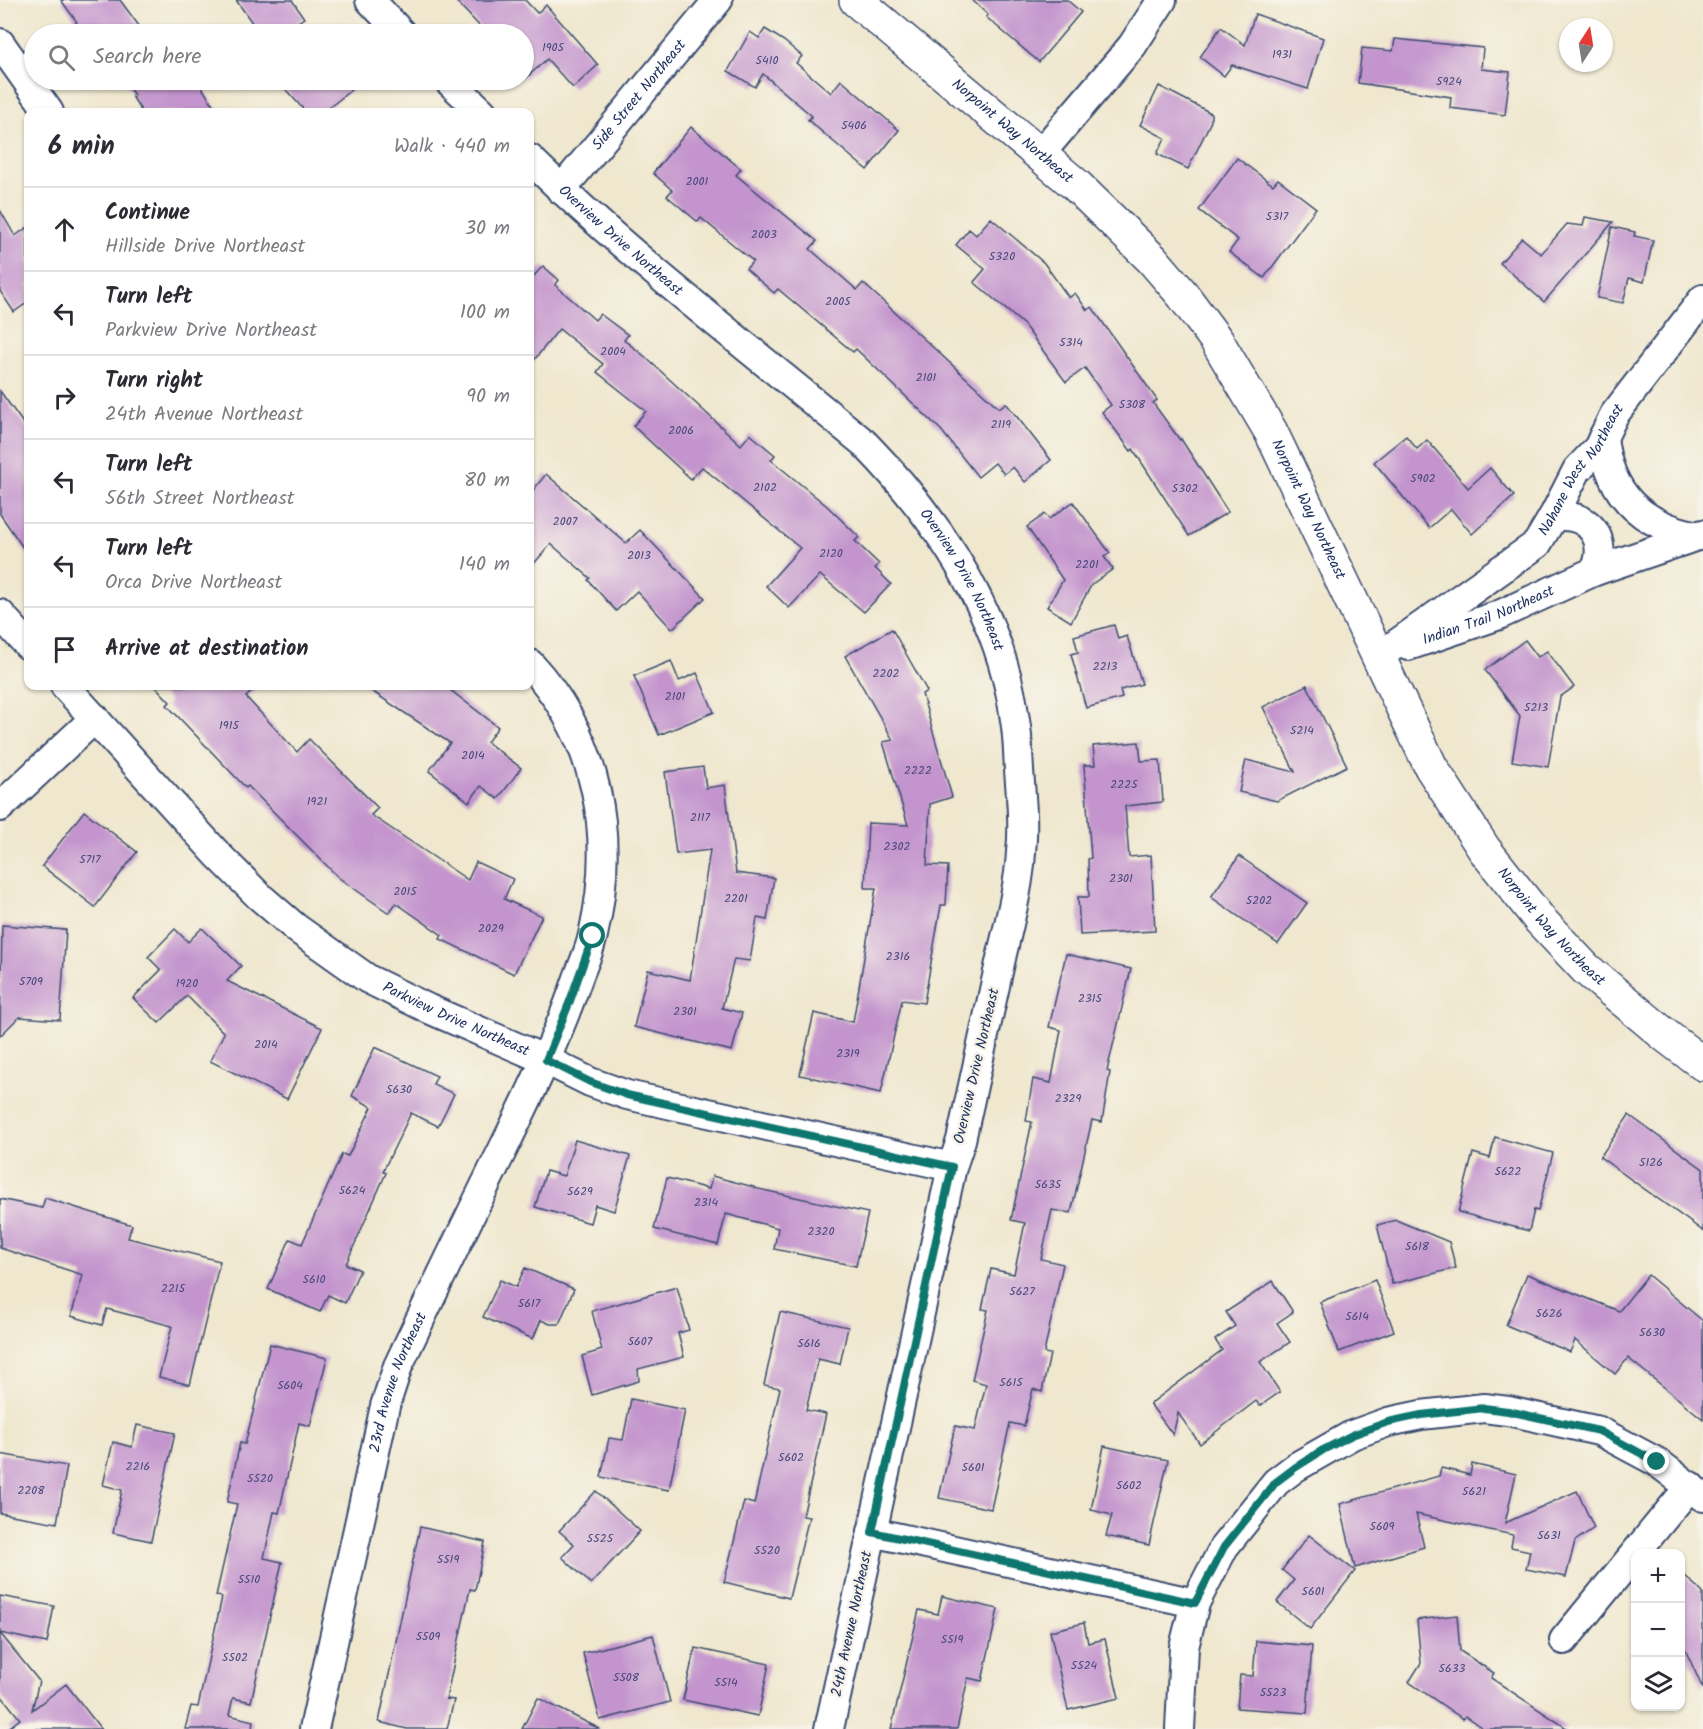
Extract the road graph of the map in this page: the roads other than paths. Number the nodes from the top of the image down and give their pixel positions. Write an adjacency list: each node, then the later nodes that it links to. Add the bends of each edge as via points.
1 (370, 0): 5 (street)
2 (718, 0): 14 (street, Side Street Northeast)
3 (856, 0): 12 (street, Norpoint Way Northeast)
4 (1162, 0): 12 (street, via 1132,46)
5 (393, 24)
6 (0, 43): 7 (street)
7 (24, 77)
8 (33, 90): 10 (street)
9 (459, 90): 11 (street)
10 (46, 108)
11 (478, 108)
12 (1040, 154): 22 (street, Norpoint Way Northeast, via 1152,259 1217,341 1271,432)
13 (534, 163): 14 (street, Overview Drive Northeast)
14 (561, 190): 29 (street, Overview Drive Northeast, via 864,443 910,494 965,573 983,607 999,652 1015,720 1022,852)
15 (1703, 299): 16 (street, Nahane West Northeast, via 1614,415)
16 (1603, 437): 17 (street, Nahane West Northeast, via 1577,470); 18 (street, Indian Trail Northeast, via 1610,470 1627,500 1659,525)
17 (1553, 517): 19 (street, via 1575,517 1593,530 1601,550); 22 (street, Nahane West Northeast, via 1537,544)
18 (1701, 535): 19 (street, Indian Trail Northeast)
19 (1595, 571): 22 (street, Indian Trail Northeast, via 1499,615)
20 (0, 614): 21 (street)
21 (24, 641)
22 (1378, 657): 28 (street, Norpoint Way Northeast, via 1431,767 1484,849 1540,920 1586,969)
23 (534, 669): 27 (street, 23rd Avenue Northeast, via 564,708 590,764 603,835 603,872 593,936)
24 (69, 690): 25 (street, Parkview Drive Northeast)
25 (95, 718): 26 (street); 27 (street, Parkview Drive Northeast, via 218,855 296,928 368,979)
26 (0, 807)
27 (546, 1060): 29 (street, Parkview Drive Northeast, via 627,1095); 34 (street, 23rd Avenue Northeast, via 398,1366 385,1406)
28 (1703, 1064)
29 (952, 1167): 31 (street, 24th Avenue Northeast)
30 (1697, 1492): 32 (street, via 1657,1462 1599,1431 1484,1408 1388,1422 1323,1450 1276,1482 1224,1547); 33 (street)
31 (872, 1532): 32 (street); 35 (street, 24th Avenue Northeast)
32 (1195, 1603): 36 (street, via 1184,1647)
33 (1564, 1640)
34 (314, 1729)
35 (829, 1729)
36 (1180, 1729)

